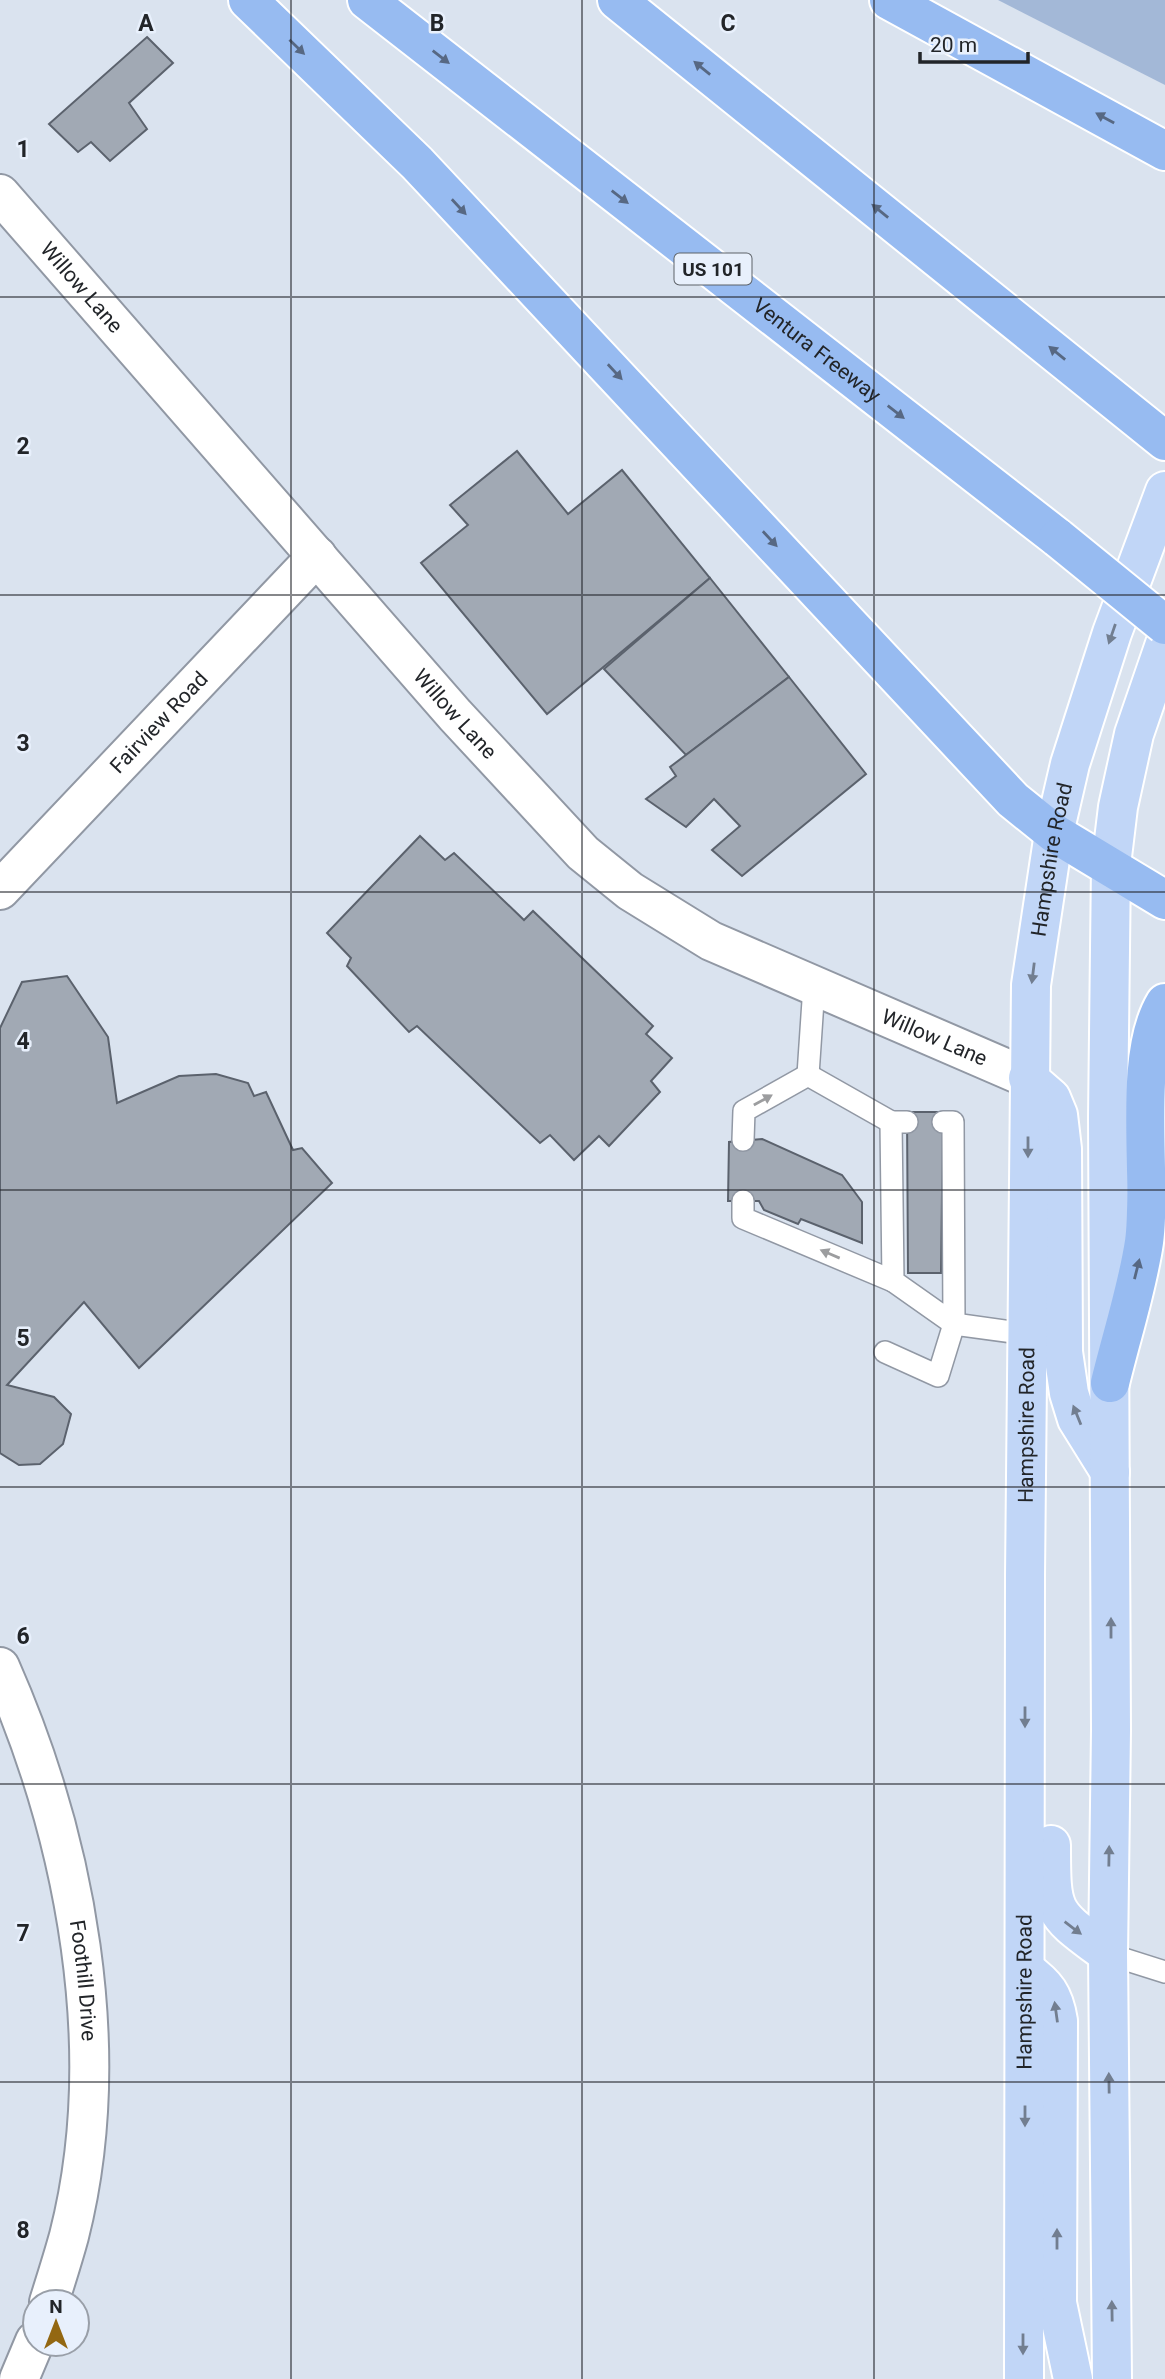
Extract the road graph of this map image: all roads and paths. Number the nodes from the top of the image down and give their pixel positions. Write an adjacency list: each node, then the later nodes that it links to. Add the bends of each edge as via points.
1 (248, 0): 12 (highway, one-way to 12, via 417,163 1006,794)
2 (367, 0): 10 (highway, Ventura Freeway / US 101, one-way to 10, bridge)
3 (617, 0): 7 (highway, one-way to 3)
4 (889, 0): 5 (highway, one-way to 4)
5 (1165, 151)
6 (0, 194): 9 (street, Willow Lane)
7 (1165, 441)
8 (1165, 491): 12 (main road, Hampshire Road, one-way to 12, via 1112,634 1070,764)
9 (317, 556): 14 (street, Fairview Road); 16 (street, Willow Lane, via 583,853 630,891 711,941)
10 (1165, 625)
11 (1165, 645): 13 (main road, via 1134,734)
12 (1054, 832): 13 (highway); 19 (main road, Hampshire Road, one-way to 19, via 1031,985)
13 (1111, 865): 15 (highway); 20 (main road)
14 (0, 890)
15 (1165, 900)
16 (814, 986): 18 (lane); 19 (street, Willow Lane)
17 (1165, 1003): 22 (highway, via 1156,1018 1150,1054)
18 (808, 1075): 23 (lane, one-way to 18, via 744,1111); 25 (lane, via 899,1122 900,1233)
19 (1028, 1078): 27 (main road, Hampshire Road, one-way to 27); 30 (main road, one-way to 19, via 1077,1419 1069,1393 1063,1352 1058,1115 1051,1098)
20 (1108, 1118): 22 (street); 29 (main road)
21 (943, 1122): 26 (lane, via 953,1122 948,1234)
22 (1155, 1130): 29 (highway, one-way to 22, via 1144,1241)
23 (743, 1140)
24 (743, 1201): 25 (lane, one-way to 24, via 743,1217)
25 (893, 1280): 26 (lane)
26 (954, 1324): 27 (lane); 28 (lane, via 938,1376)
27 (1027, 1335): 31 (main road, Hampshire Road)
28 (885, 1352)
29 (1110, 1383): 30 (main road)
30 (1111, 1474): 33 (main road, one-way to 30)
31 (1026, 1576): 33 (main road, one-way to 33, via 1052,1709 1051,1893 1061,1919); 34 (main road, Hampshire Road, one-way to 34)
32 (0, 1667): 36 (street, Foothill Drive, via 39,1766 60,1838 80,1937 89,2057 83,2151 69,2235)
33 (1108, 1954): 35 (lane); 41 (main road, one-way to 33)
34 (1026, 1969): 39 (main road, Hampshire Road, one-way to 39); 40 (main road, one-way to 34, via 1057,2303 1058,2021 1054,1999 1045,1984)
35 (1165, 1972)
36 (53, 2288)
37 (28, 2358): 38 (street)
38 (19, 2379)
39 (1024, 2379)
40 (1073, 2379)
41 (1112, 2379)

